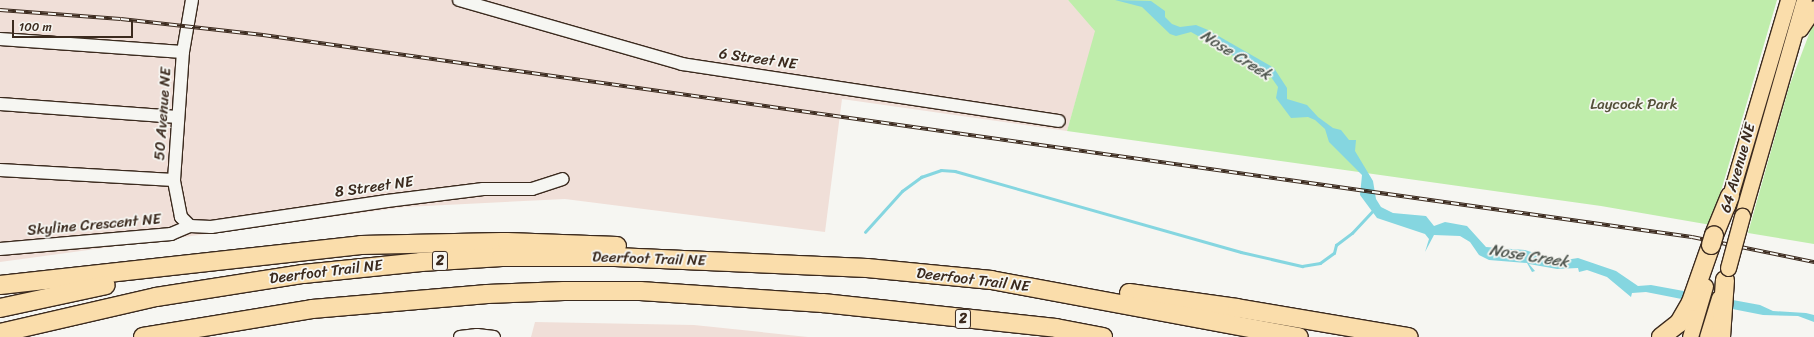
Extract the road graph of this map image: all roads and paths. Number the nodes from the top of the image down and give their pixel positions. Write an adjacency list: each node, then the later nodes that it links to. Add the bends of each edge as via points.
1 (192, 0): 8 (street, 50 Avenue NE)
2 (459, 0): 11 (street, 6 Street NE, via 682,64)
3 (1788, 0): 15 (main road, 64 Avenue NE)
4 (1804, 0): 7 (main road, 64 Avenue NE)
5 (1814, 8): 7 (main road)
6 (0, 39): 8 (street)
7 (1791, 44): 21 (main road, 64 Avenue NE, bridge)
8 (183, 52): 10 (street, 50 Avenue NE)
9 (0, 104): 10 (street)
10 (178, 117): 14 (street, 50 Avenue NE)
11 (1059, 121)
12 (0, 170): 14 (street)
13 (562, 179): 16 (street, 8 Street NE, via 532,189 484,189 211,227)
14 (174, 180): 16 (street, 50 Avenue NE, via 181,218)
15 (1730, 196): 17 (highway)
16 (190, 226): 19 (street, Skyline Crescent NE, via 171,234)
17 (1718, 232): 36 (highway, via 1691,302 1678,323); 37 (main road)
18 (340, 247): 20 (highway, via 429,242 579,244); 22 (highway); 25 (highway, via 157,274)
19 (0, 249)
20 (812, 267): 23 (highway, Deerfoot Trail NE / 2, via 867,268 991,280); 27 (highway, Deerfoot Trail NE / 2, via 615,257 502,257 421,262 247,282 156,297)
21 (1726, 274): 38 (main road, 64 Avenue NE); 39 (highway)
22 (0, 285)
23 (1068, 293): 34 (highway, Deerfoot Trail NE / 2); 35 (highway, via 1082,287 1237,308)
24 (823, 304): 26 (highway, 2, via 640,291 564,291 487,294); 32 (highway, via 841,310 977,327); 33 (highway, 2, via 1056,328)
25 (0, 308)
26 (312, 309): 28 (highway, 2); 29 (highway, via 267,325)
27 (0, 333)
28 (143, 337)
29 (202, 337)
30 (460, 337): 31 (street)
31 (494, 337)
32 (1025, 337)
33 (1103, 337)
34 (1300, 337)
35 (1409, 337)
36 (1662, 337)
37 (1690, 337)
38 (1707, 337)
39 (1721, 337)

